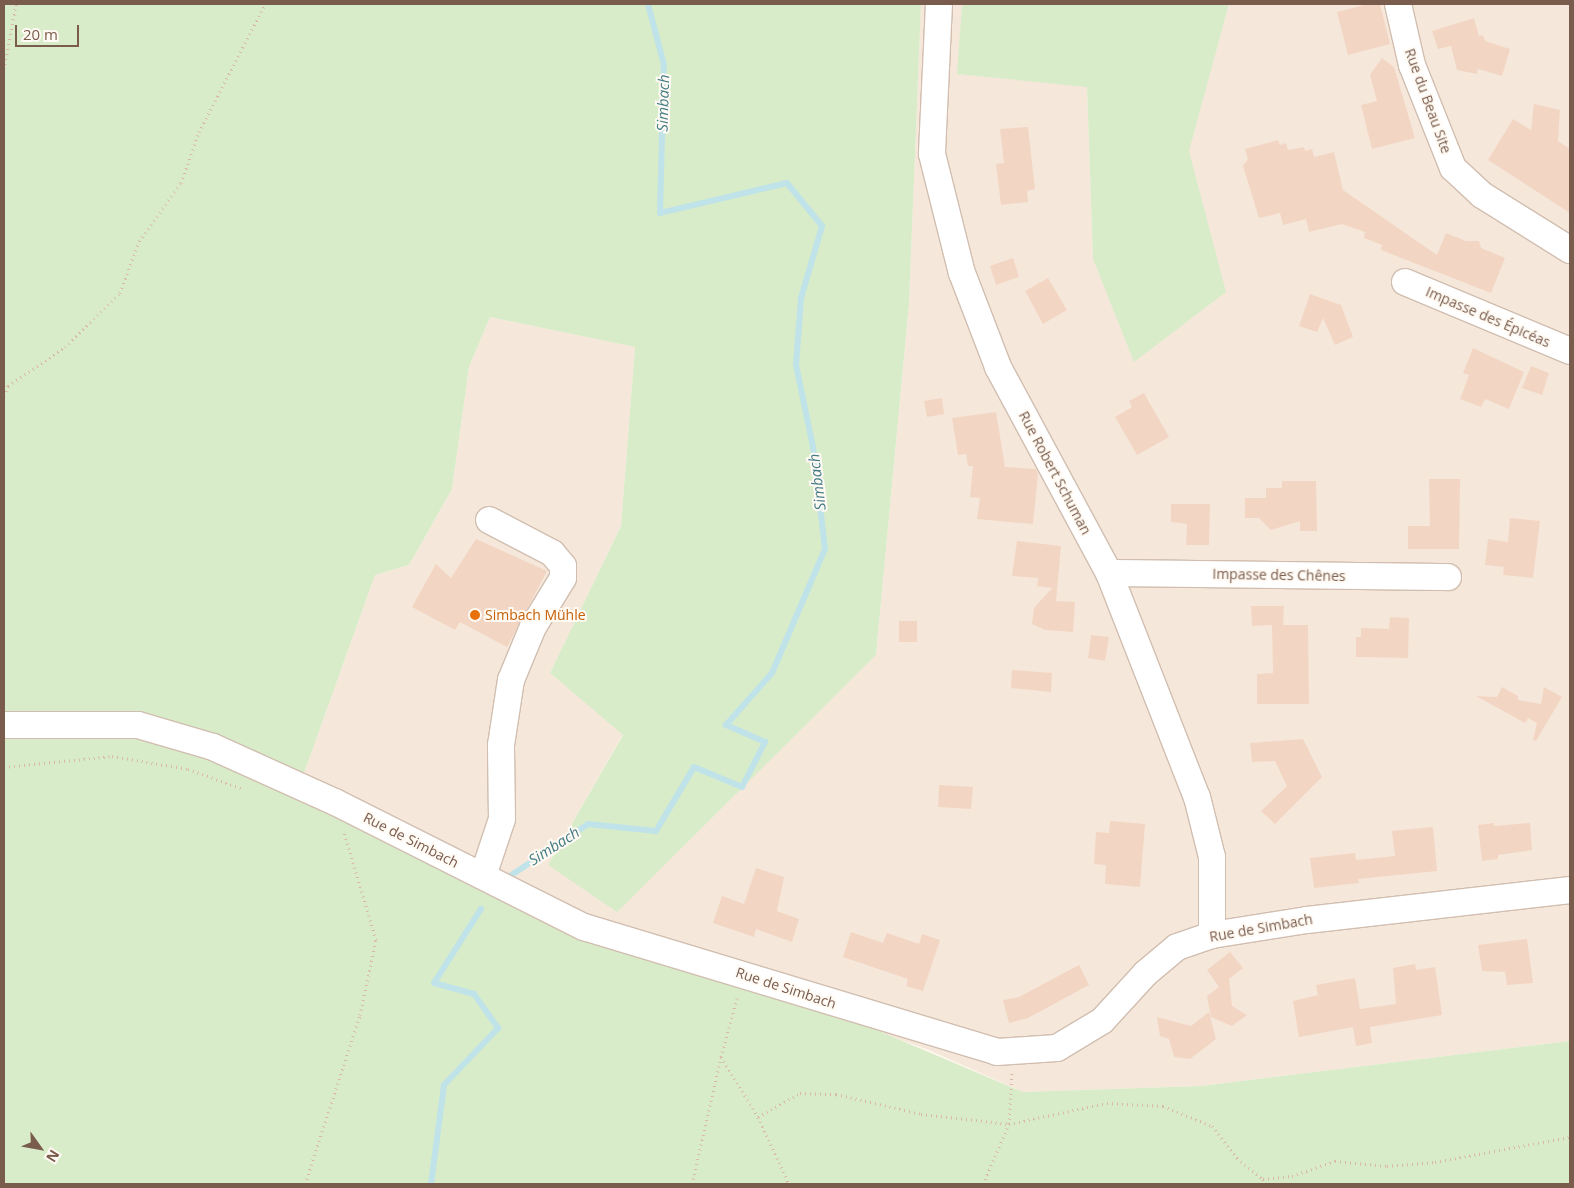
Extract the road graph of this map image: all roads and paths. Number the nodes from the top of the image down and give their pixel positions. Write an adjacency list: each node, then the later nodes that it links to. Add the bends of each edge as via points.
1 (16, 4): 5 (path)
2 (265, 4): 9 (path, via 199,132 181,183 139,241 120,293 65,347 8,386)
3 (939, 4): 11 (street, Rue Robert Schuman, via 932,154 962,273 998,367)
4 (1398, 4): 6 (street, Rue du Beau Site, via 1412,65 1453,168 1482,194)
5 (4, 69)
6 (1570, 250)
7 (1405, 282): 8 (street, Impasse des Épicéas)
8 (1570, 351)
9 (4, 396)
10 (490, 520): 17 (street, via 552,553 563,566 563,578 533,627 511,680 501,745 502,819)
11 (1109, 573): 12 (street, Impasse des Chênes); 19 (street, Rue Robert Schuman, via 1197,797 1212,857)
12 (1448, 577)
13 (4, 725): 16 (street, Rue de Simbach, via 138,725 214,747)
14 (4, 767): 15 (path, via 112,756 188,769)
15 (250, 792)
16 (335, 802): 17 (street, Rue de Simbach); 27 (path, via 376,940 360,1015)
17 (483, 876): 20 (street, Rue de Simbach, via 584,926)
18 (1570, 890): 19 (street, Rue de Simbach, via 1307,920)
19 (1212, 935): 21 (street, Rue de Simbach, via 1177,948 1146,973 1102,1021 1057,1048)
20 (744, 974): 21 (street, Rue de Simbach, via 948,1039); 22 (path)
21 (1014, 1053): 24 (path)
22 (721, 1057): 23 (path); 28 (path)
23 (758, 1117): 24 (path, via 800,1093 836,1094 921,1114); 29 (path)
24 (1009, 1124): 26 (path, via 1107,1102 1163,1106 1212,1126 1237,1158); 30 (path)
25 (1570, 1137): 26 (path, via 1435,1162 1387,1166 1335,1162 1292,1176)
26 (1263, 1180): 31 (path)
27 (305, 1184)
28 (692, 1184)
29 (789, 1184)
30 (983, 1184)
31 (1264, 1184)

